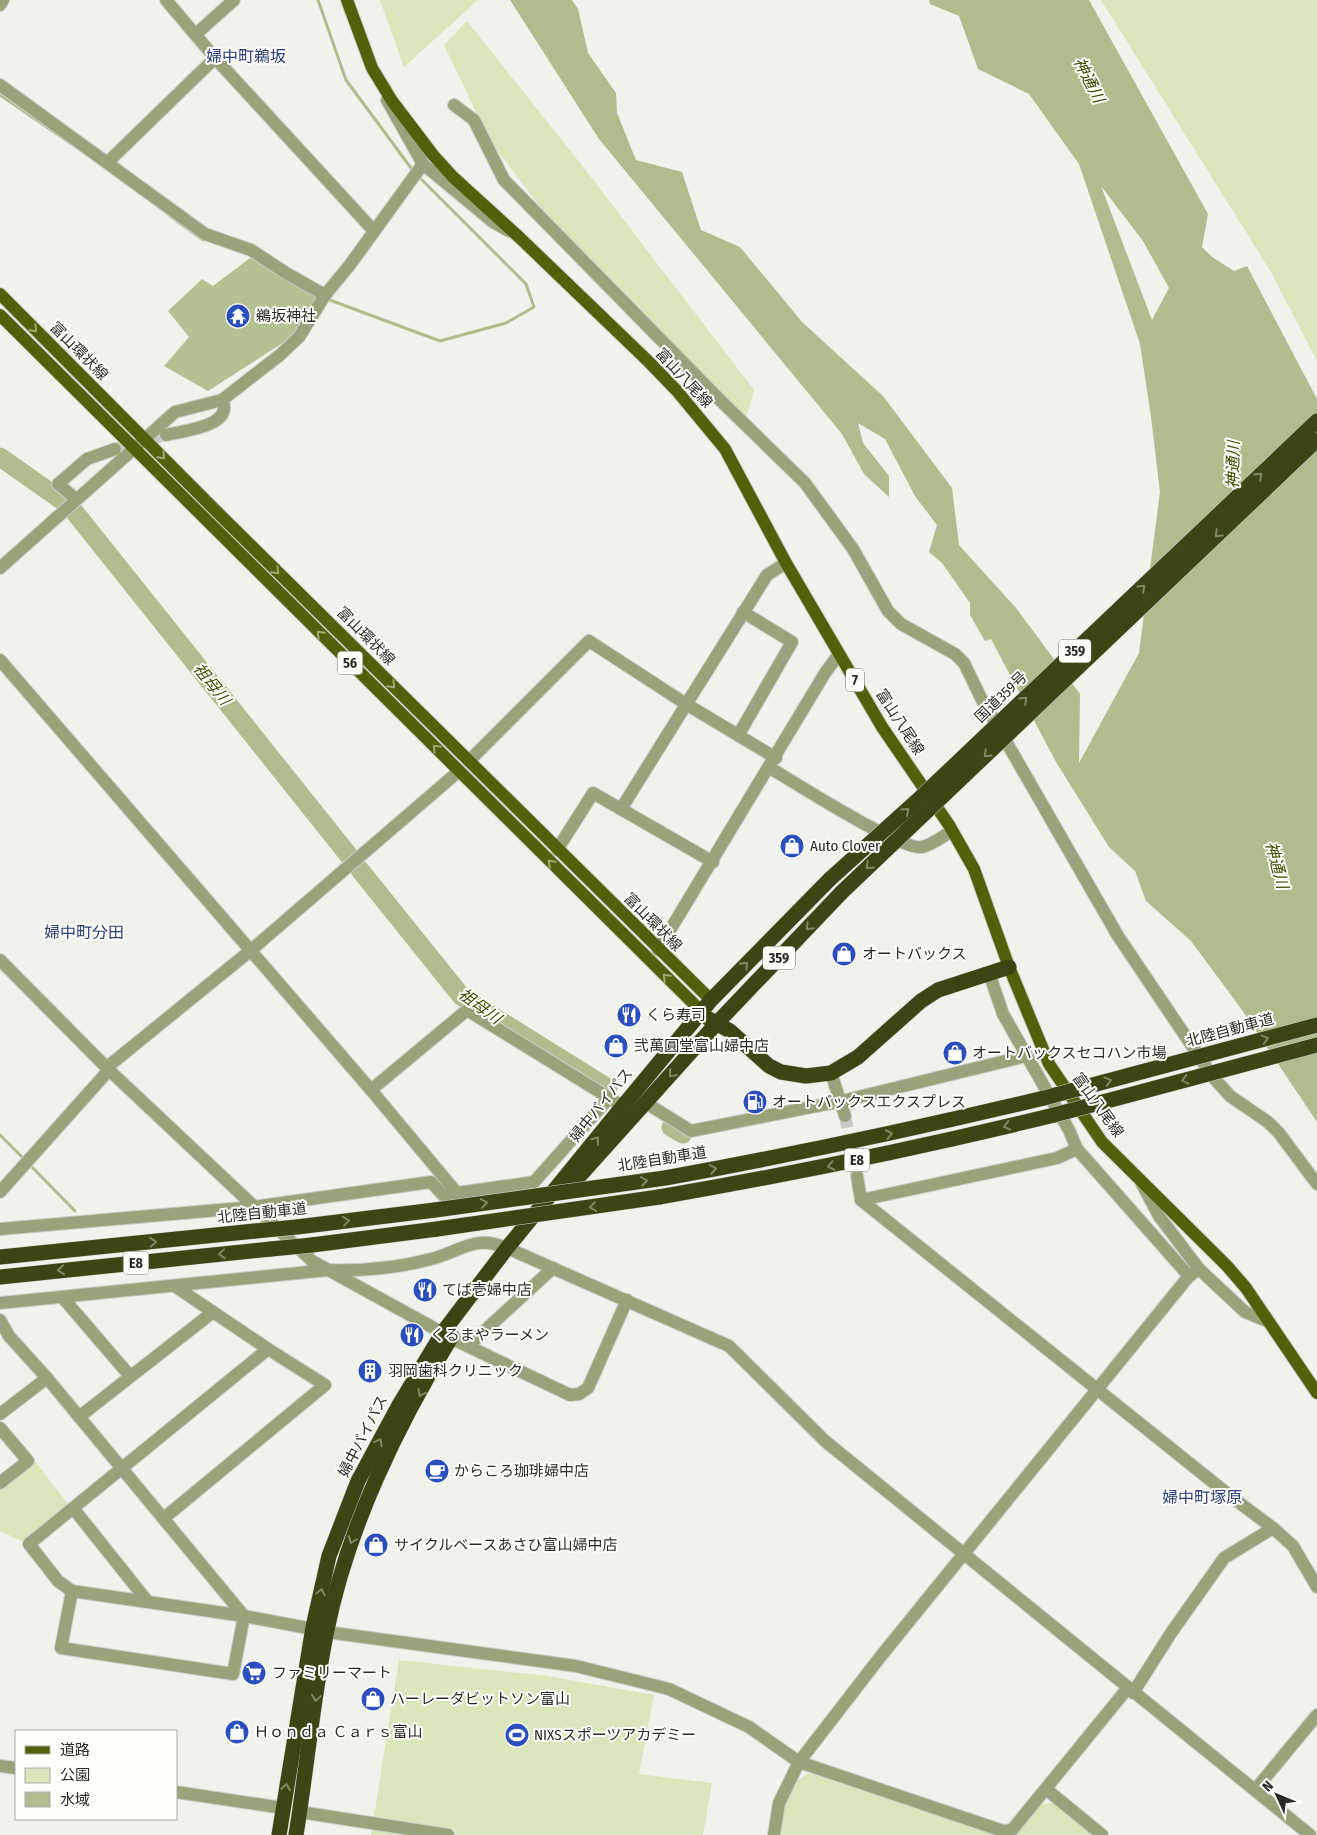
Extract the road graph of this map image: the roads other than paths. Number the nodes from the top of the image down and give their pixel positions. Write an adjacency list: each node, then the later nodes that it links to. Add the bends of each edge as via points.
1 (3, 0): 5 (street)
2 (166, 0): 6 (street)
3 (234, 0): 6 (street)
4 (348, 0): 8 (main road, 富山八尾線 / 7)
5 (0, 5)
6 (196, 34): 7 (street)
7 (215, 58): 11 (street); 13 (street)
8 (372, 68): 12 (street); 14 (main road, 富山八尾線 / 7, via 392,102 453,178)
9 (0, 85): 11 (street)
10 (454, 105): 61 (street, via 474,120 504,180 805,483 853,549 888,611 901,624 944,646 964,664 1118,936 1213,1077 1230,1096 1279,1133)
11 (108, 162): 16 (street, via 205,234 251,250)
12 (423, 164): 13 (street); 14 (street, via 493,222)
13 (374, 231): 16 (street)
14 (520, 238): 26 (main road, 富山八尾線 / 7, via 677,391 725,449)
15 (0, 294): 21 (main road, 富山環状線 / 56, one-way to 21)
16 (324, 297): 18 (street, via 299,337)
17 (0, 315): 23 (main road, 富山環状線 / 56)
18 (222, 400): 20 (street, via 224,413 208,425); 21 (street, via 175,412)
19 (1317, 421): 45 (highway, 国道359号 / 359, one-way to 19, bridge, via 830,879 920,798)
20 (166, 435)
21 (145, 439): 23 (street); 33 (main road, 富山環状線 / 56, one-way to 33)
22 (1317, 440): 46 (highway, 国道359号 / 359, one-way to 46, bridge, via 842,892)
23 (134, 448): 25 (street); 35 (main road, 富山環状線 / 56, one-way to 23)
24 (115, 449): 25 (street, via 87,459 58,484)
25 (76, 499): 27 (street)
26 (786, 563): 28 (street, via 767,575); 29 (main road, 富山八尾線 / 7)
27 (0, 568)
28 (743, 612): 31 (street); 32 (street, via 792,642)
29 (839, 654): 34 (street); 37 (main road, 富山八尾線 / 7, via 882,727)
30 (0, 660): 41 (street)
31 (686, 704): 32 (street); 33 (street, via 589,641); 36 (street)
32 (739, 734): 34 (street)
33 (469, 761): 38 (main road, 富山環状線 / 56)
34 (773, 763): 37 (street, via 862,822 911,847 923,847); 39 (street)
35 (459, 771): 41 (street); 45 (main road, 富山環状線 / 56, one-way to 35)
36 (621, 809): 38 (street, via 593,793); 39 (street)
37 (952, 831): 42 (main road, 富山八尾線 / 7, via 974,869)
38 (557, 850): 40 (main road, 富山環状線 / 56)
39 (713, 862): 40 (street)
40 (658, 950): 45 (main road, 富山環状線 / 56)
41 (250, 951): 50 (street, via 111,1064); 52 (street)
42 (1009, 967): 44 (highway); 60 (main road, 富山八尾線 / 7, via 1049,1064 1102,1142)
43 (3, 969): 50 (street)
44 (989, 973): 49 (street, via 1003,1014); 51 (highway, via 938,990 858,1057)
45 (706, 1006): 46 (highway); 56 (highway, 婦中バイパス / 359)
46 (720, 1019): 51 (highway, via 769,1066 781,1072 806,1076); 55 (highway, 婦中バイパス / 359, one-way to 55)
47 (1317, 1025): 68 (highway, 北陸自動車道 / E8, one-way to 47, bridge, via 255,1232 665,1178 788,1156 1044,1098)
48 (1317, 1045): 72 (highway, E8, one-way to 72, bridge, via 1054,1115 793,1174 438,1229)
49 (1026, 1056): 54 (street); 58 (street)
50 (109, 1070): 62 (street); 65 (street)
51 (831, 1073): 54 (street)
52 (371, 1090): 53 (street, via 467,1010); 63 (street)
53 (609, 1098): 56 (street); 63 (street, via 534,1182)
54 (842, 1101): 55 (street, via 691,1132); 57 (street)
55 (646, 1103): 67 (highway, 婦中バイパス / 359)
56 (623, 1106): 67 (highway, 婦中バイパス / 359, one-way to 56)
57 (845, 1116)
58 (1078, 1149): 64 (street, via 1057,1158); 71 (street)
59 (857, 1176): 64 (street)
60 (1138, 1178): 71 (street); 79 (main road, 富山八尾線 / 7, via 1227,1266)
61 (1317, 1184)
62 (0, 1192)
63 (457, 1193): 65 (street, via 443,1195 431,1182)
64 (861, 1200): 86 (street)
65 (252, 1206): 66 (street); 70 (street, via 312,1262)
66 (0, 1229)
67 (511, 1250): 69 (street); 70 (street, via 487,1241 465,1245 431,1259 356,1271); 80 (highway, 婦中バイパス / 359)
68 (0, 1257)
69 (553, 1268): 75 (street); 82 (street)
70 (328, 1270): 73 (street); 80 (street)
71 (1194, 1273): 79 (street, via 1245,1312); 86 (street)
72 (0, 1277)
73 (176, 1287): 74 (street); 77 (street)
74 (63, 1298): 76 (street); 84 (street)
75 (627, 1300): 82 (street, via 588,1388 578,1394 570,1395); 96 (street, via 729,1346 825,1441)
76 (0, 1303)
77 (213, 1312): 83 (street); 84 (street)
78 (0, 1320): 81 (street)
79 (1267, 1321): 87 (main road, 富山八尾線 / 7)
80 (447, 1334): 82 (street); 101 (highway, 婦中バイパス / 359, via 372,1486)
81 (4, 1339): 85 (street)
82 (468, 1346)
83 (268, 1349): 91 (street); 94 (street, via 325,1385)
84 (130, 1376): 89 (street)
85 (47, 1378): 88 (street); 89 (street)
86 (1098, 1390): 95 (street); 96 (street)
87 (1317, 1393)
88 (0, 1414)
89 (79, 1417): 91 (street)
90 (0, 1428): 92 (street, via 28,1461)
91 (121, 1468): 93 (street); 94 (street)
92 (0, 1483)
93 (73, 1508): 98 (street, via 29,1544 58,1581); 99 (street)
94 (164, 1518): 100 (street)
95 (1273, 1528): 97 (street, via 1293,1546); 102 (street, via 1224,1558)
96 (966, 1554): 102 (street); 104 (street)
97 (1317, 1587)
98 (72, 1591): 99 (street); 100 (street, via 61,1648 223,1673 233,1674)
99 (148, 1602): 100 (street)
100 (244, 1616): 101 (street)
101 (320, 1628): 104 (street, via 576,1666 669,1689 749,1727); 110 (highway, 婦中バイパス / 359, one-way to 101); 111 (highway, 婦中バイパス / 359, one-way to 111)
102 (1130, 1691): 107 (street); 108 (street)
103 (1317, 1715): 108 (street)
104 (799, 1762): 107 (street, via 1003,1831 1012,1830); 115 (street, via 779,1803)
105 (0, 1766): 106 (street)
106 (15, 1768)
107 (1046, 1789): 116 (street)
108 (1255, 1790): 117 (street)
109 (178, 1792): 110 (street)
110 (283, 1808): 112 (highway, 婦中バイパス / 359)
111 (300, 1812): 113 (highway, 婦中バイパス / 359); 114 (street)
112 (278, 1835)
113 (296, 1835)
114 (448, 1835)
115 (774, 1835)
116 (1102, 1835)
117 (1310, 1835)

